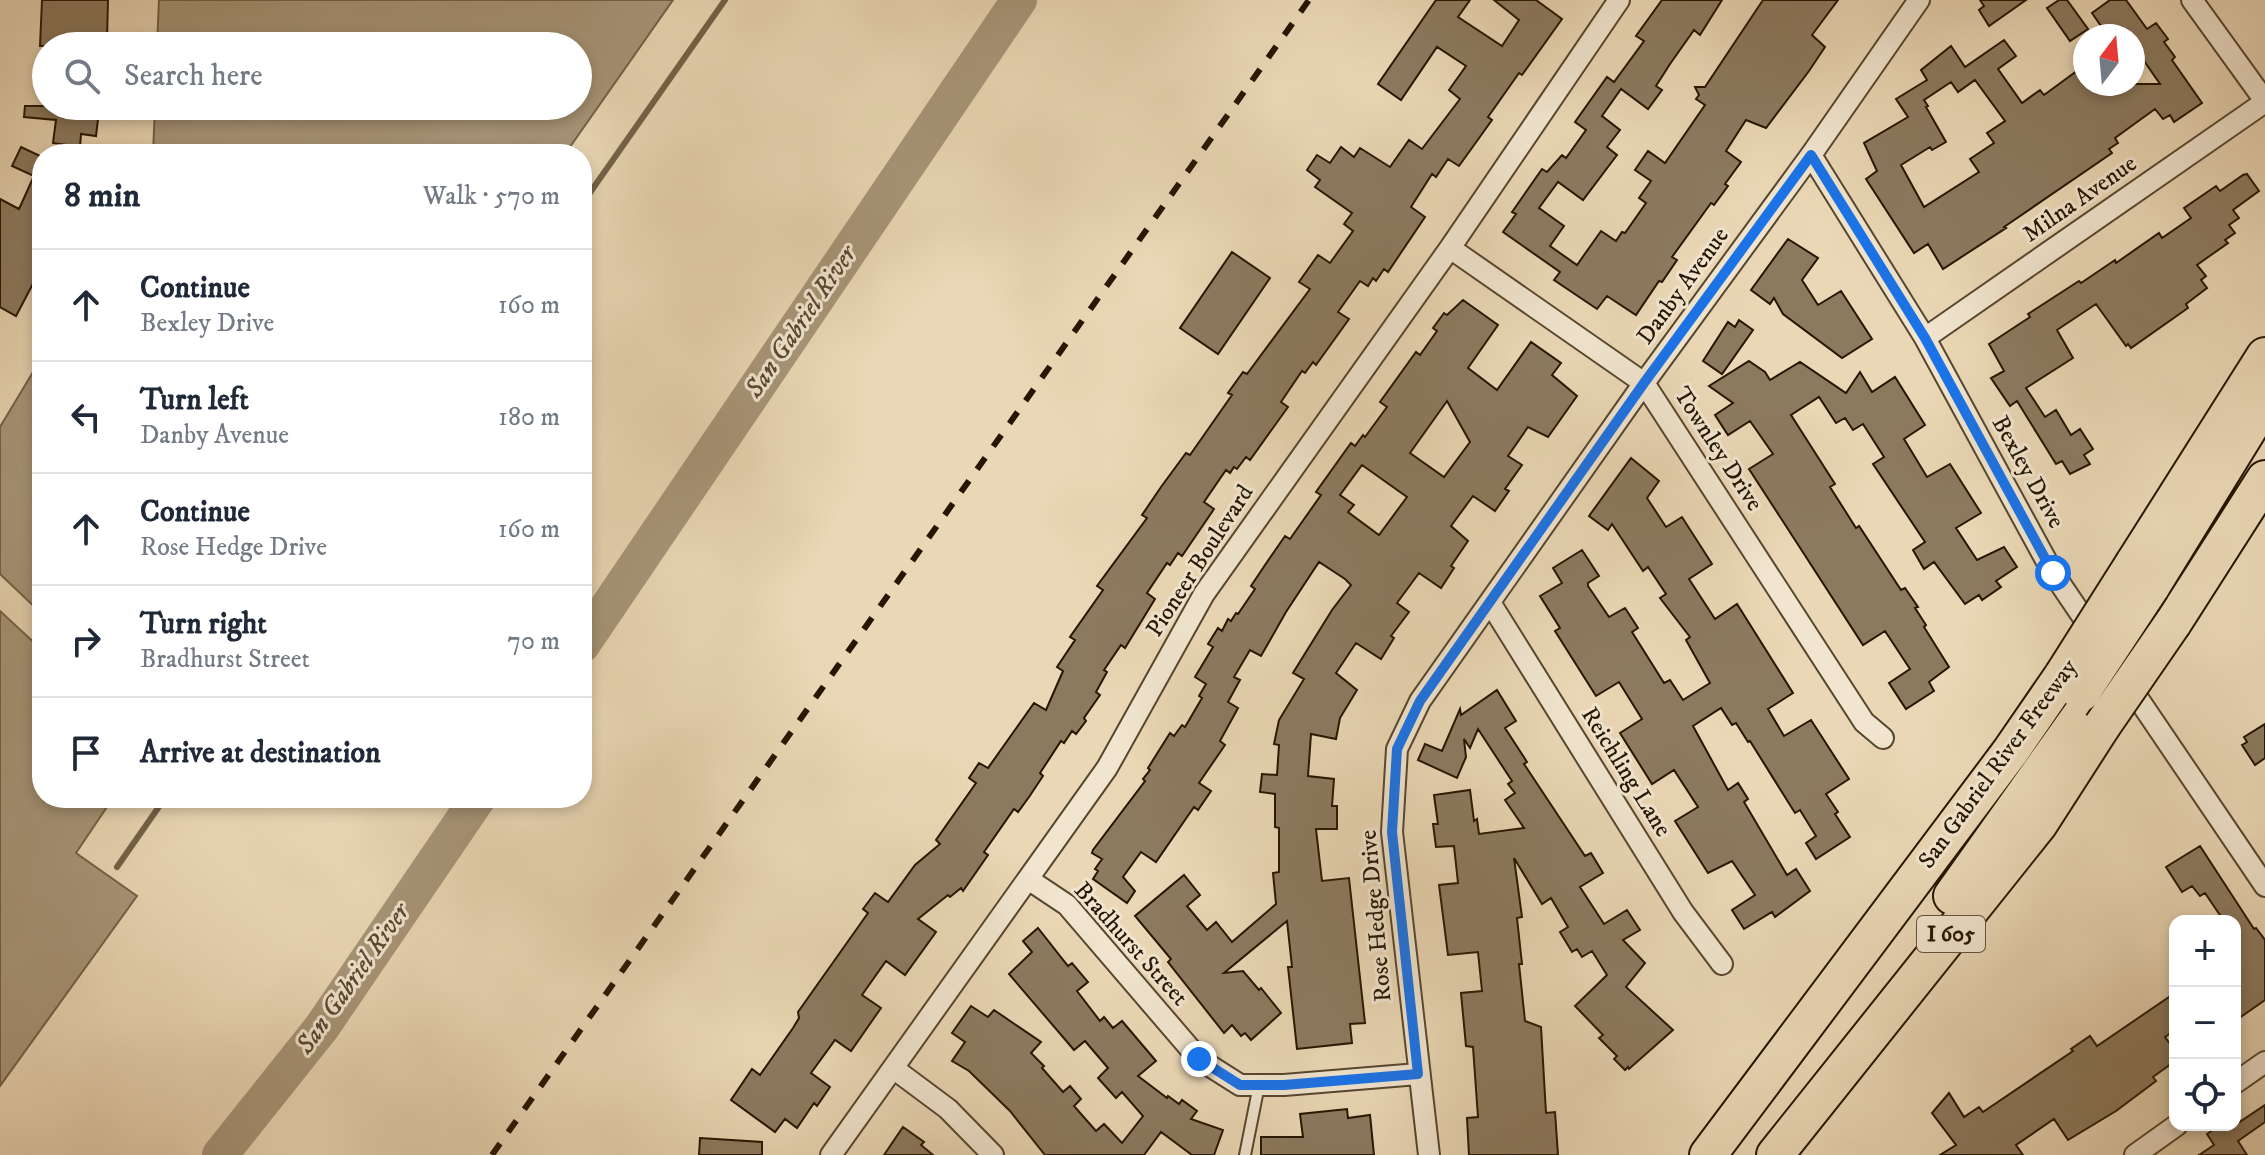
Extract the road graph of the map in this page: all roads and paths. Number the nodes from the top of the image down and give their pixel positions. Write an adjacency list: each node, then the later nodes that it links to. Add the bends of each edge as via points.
1 (1619, 0): 6 (street, Pioneer Boulevard)
2 (1919, 0): 5 (street, Danby Avenue)
3 (2192, 0): 4 (street)
4 (2265, 101): 7 (street, Milna Avenue)
5 (1811, 155): 7 (street, Bexley Drive); 9 (street, Danby Avenue)
6 (1450, 248): 9 (street, Townley Drive); 17 (street, Pioneer Boulevard, via 1204,594 1107,768)
7 (1925, 338): 18 (street, Bexley Drive, via 2053,573)
8 (2265, 356): 13 (highway, San Gabriel River Freeway / I 605)
9 (1644, 383): 14 (street, Danby Avenue); 16 (street, Townley Drive, via 1864,722)
10 (2265, 402): 13 (highway)
11 (2265, 429): 13 (highway)
12 (2265, 479): 13 (highway, San Gabriel River Freeway / I 605)
13 (2154, 594): 15 (highway, San Gabriel River Freeway / I 605, bridge); 15 (highway, San Gabriel River Freeway / I 605, bridge)
14 (1491, 604): 19 (street, Reichling Lane, via 1683,912); 22 (street, Rose Hedge Drive, via 1420,701 1397,749 1392,832)
15 (2083, 700): 26 (highway, San Gabriel River Freeway / I 605, via 2039,824); 31 (highway, San Gabriel River Freeway / I 605, via 2010,752)
16 (1883, 738)
17 (1028, 879): 21 (street, Pioneer Boulevard); 24 (street, Bradhurst Street, via 1067,905 1199,1059 1240,1085)
18 (2265, 886)
19 (1722, 964)
20 (2265, 1062): 23 (street)
21 (893, 1068): 27 (street, Pioneer Boulevard); 28 (street, via 948,1109)
22 (1418, 1074): 24 (street, Bradhurst Street); 30 (street, Rose Hedge Drive)
23 (2241, 1079)
24 (1259, 1085): 29 (lane)
25 (2169, 1131): 32 (street)
26 (1783, 1146)
27 (831, 1155)
28 (993, 1155)
29 (1245, 1155)
30 (1429, 1155)
31 (1708, 1155)
32 (2135, 1155)

